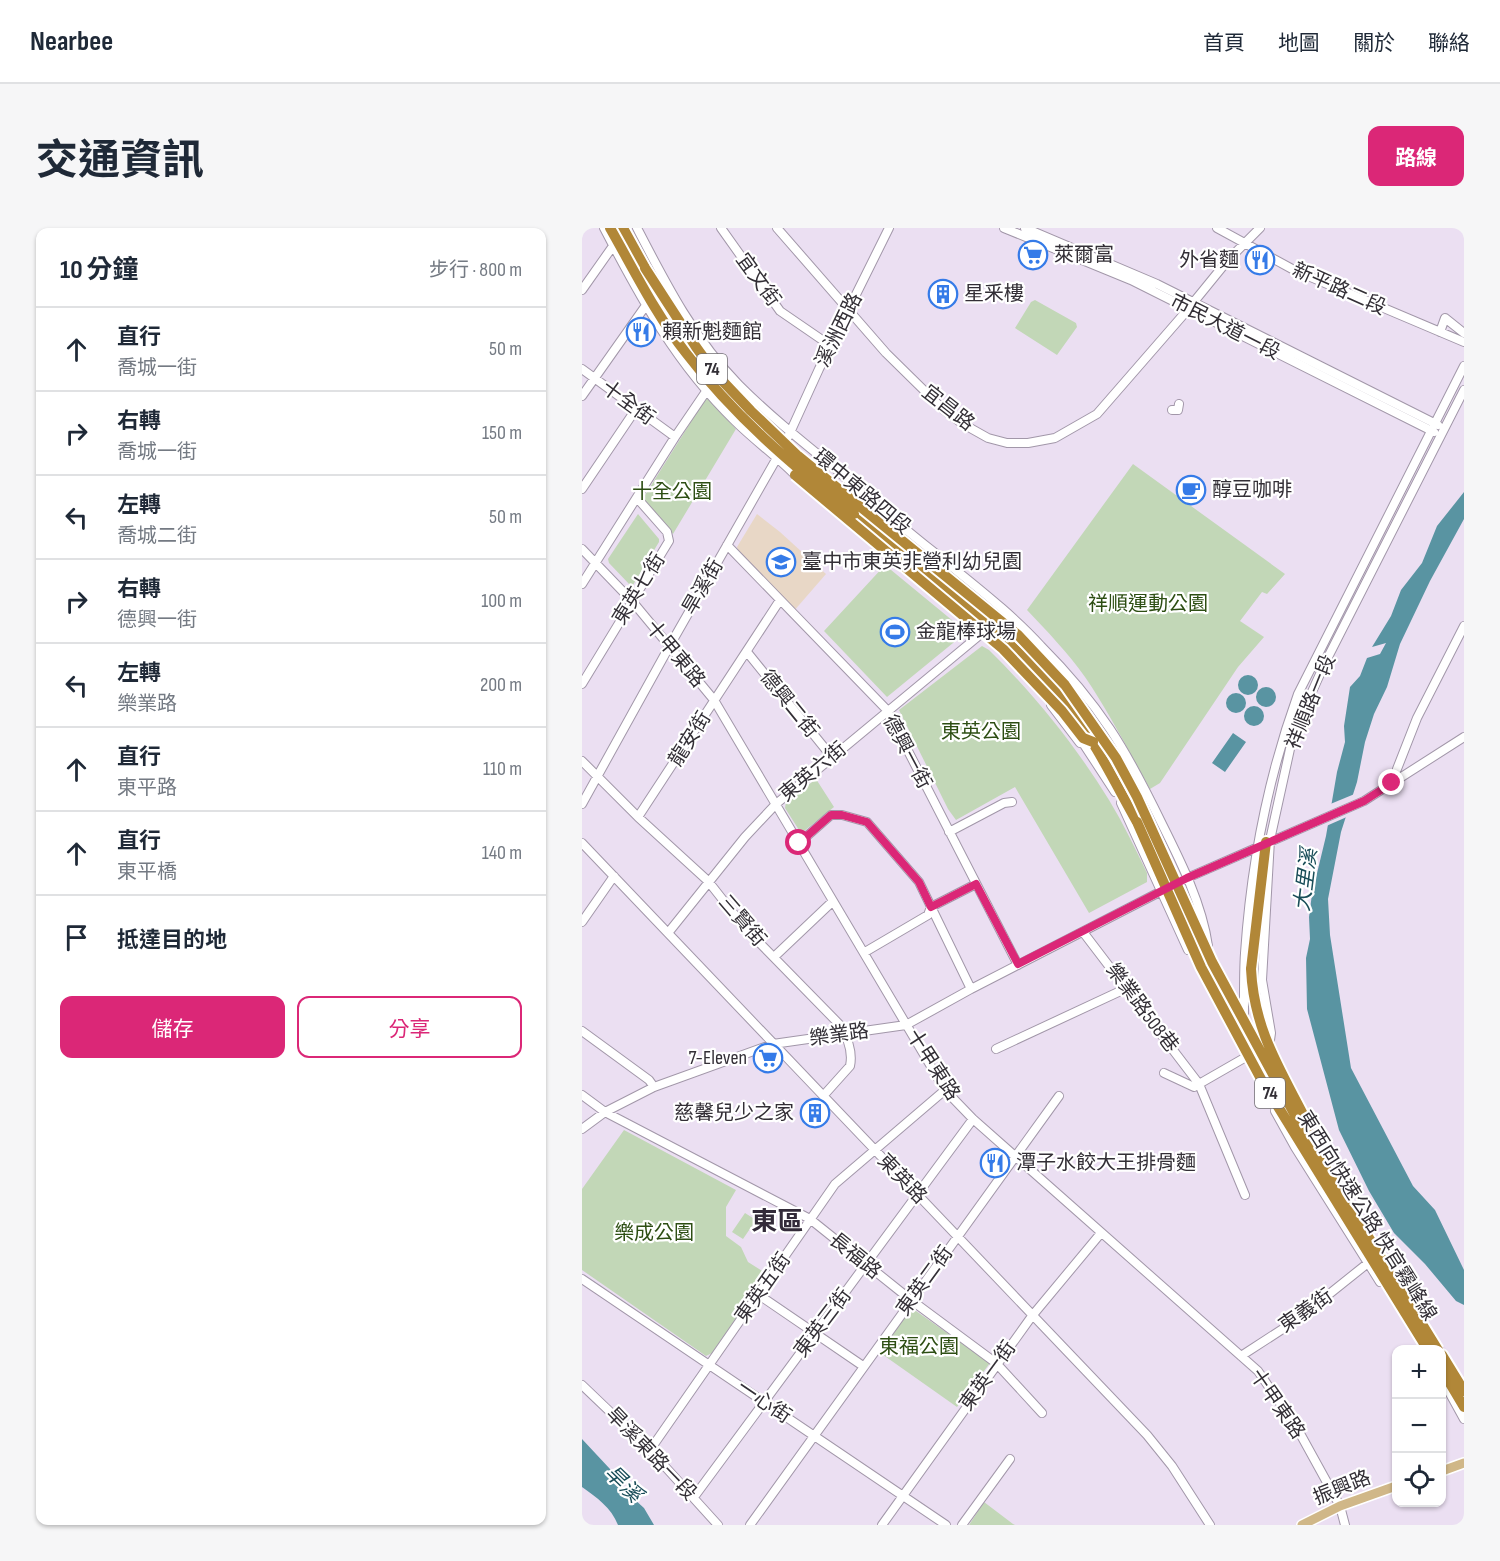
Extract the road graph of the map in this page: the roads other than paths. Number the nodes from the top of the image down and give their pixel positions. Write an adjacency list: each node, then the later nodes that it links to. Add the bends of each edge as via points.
1 (604, 228): 13 (street, 環中東路四段)
2 (610, 228): 54 (highway, 東西向快速公路 快官霧峰線 / 74, bridge, via 663,320 722,396 790,464 1025,657)
3 (623, 228): 105 (highway, 東西向快速公路 快官霧峰線 / 74, bridge, via 690,339 714,372 751,411 798,456 1018,635 1065,685 1116,758 1212,962 1308,1139)
4 (637, 228): 14 (street, 環中東路四段)
5 (721, 228): 22 (street, 宜文街, via 780,311)
6 (777, 228): 18 (street, 宜昌路)
7 (890, 228): 18 (street, 溪洲西路)
8 (1004, 228): 17 (street, 市民大道一段)
9 (1025, 228): 17 (street, 市民大道一段, via 1133,272)
10 (1217, 228): 12 (street, 新平路二段)
11 (1260, 228): 12 (street, 宜昌路)
12 (1246, 244): 17 (street, 宜昌路); 19 (street, 新平路二段, via 1294,270)
13 (613, 246): 15 (street); 16 (street, 環中東路四段)
14 (664, 280): 16 (street); 34 (street, 環中東路四段, via 705,346)
15 (582, 290)
16 (645, 305): 25 (street); 26 (street, 環中東路四段)
17 (1191, 306): 18 (street, 宜昌路, via 1096,414 1054,438 1028,443 988,438 946,412); 32 (street, 市民大道一段)
18 (848, 311): 22 (street, 溪洲西路)
19 (1440, 332): 20 (street, via 1445,318); 21 (street, 新平路二段)
20 (1464, 333)
21 (1464, 342)
22 (831, 346): 34 (street, 溪洲西路)
23 (1464, 366): 32 (street, 祥順路一段)
24 (582, 369): 25 (street, 十全街)
25 (594, 378): 28 (street); 30 (street, 十全街)
26 (707, 390): 35 (street); 36 (street, 環中東路四段)
27 (1464, 390): 33 (street, 祥順路一段)
28 (582, 396)
29 (1179, 404): 31 (street, via 1178,410)
30 (636, 409): 35 (street, 十全街); 38 (street)
31 (1172, 410)
32 (1433, 427): 33 (street, 市民大道一段); 65 (street, 祥順路一段, via 1298,694 1275,766)
33 (1443, 432): 65 (street, 祥順路一段, via 1302,714)
34 (790, 433): 36 (street, 旱溪街); 69 (street, 環中東路四段, via 1041,645 1110,728 1136,772)
35 (675, 437): 39 (street)
36 (777, 458): 37 (street, 環中東路四段); 40 (street, 旱溪街)
37 (795, 475): 47 (street, 環中東路四段, via 808,492); 54 (highway, bridge, via 1003,649 1083,738); 64 (street, 環中東路四段, via 987,627 1036,674 1100,766)
38 (582, 489)
39 (637, 498): 42 (street); 45 (street, 東英七街, via 667,532 669,541)
40 (727, 545): 44 (street, 德興一街); 48 (street, 旱溪街)
41 (582, 549): 42 (street, 十甲東路)
42 (595, 564): 43 (street); 45 (street, 十甲東路)
43 (582, 584)
44 (780, 600): 49 (street, 龍安街); 52 (street, 德興一街)
45 (632, 601): 48 (street, 十甲東路); 50 (street, 東英七街)
46 (1464, 626): 57 (street, via 1417,718)
47 (981, 634): 52 (street, 東英六街); 64 (street, 環中東路四段, via 1057,714 1081,746)
48 (669, 646): 51 (street, 十甲東路); 58 (street, 旱溪街)
49 (747, 652): 51 (street, 龍安街); 55 (street, 德興二街)
50 (582, 684)
51 (714, 700): 61 (street, 十甲東路); 62 (street, 龍安街)
52 (887, 710): 55 (street, 東英六街); 63 (street, 德興一街)
53 (1464, 737): 65 (street, 樂業路, via 1364,801)
54 (1093, 742): 117 (highway, 東西向快速公路 快官霧峰線 / 74, bridge, via 1137,822 1201,967 1261,1079)
55 (831, 756): 61 (street, 東英六街)
56 (582, 761): 58 (street, 三賢街)
57 (1397, 769)
58 (596, 776): 60 (street, 旱溪街); 62 (street, 三賢街)
59 (1011, 802): 63 (street)
60 (582, 804)
61 (776, 804): 67 (street, 十甲東路); 70 (street, 東英六街)
62 (638, 817): 70 (street, 三賢街)
63 (949, 832): 71 (street, 德興一街)
64 (1137, 840): 72 (street, 環中東路四段)
65 (1268, 841): 69 (street, 樂業路); 89 (street, 祥順路一段, via 1246,948); 91 (street, 祥順路一段, via 1262,980 1271,1043); 105 (highway, bridge, via 1251,969 1254,999 1265,1038)
66 (582, 843): 68 (street, 東英路)
67 (799, 843): 73 (street, 十甲東路); 74 (street, via 831,815 867,822 919,882)
68 (614, 876): 75 (street); 77 (street, 東英路)
69 (1187, 878): 72 (street, 樂業路); 83 (street, 環中東路四段, via 1206,933)
70 (708, 881): 77 (street, 東英六街); 79 (street, 三賢街)
71 (976, 884): 74 (street); 80 (street, 德興一街)
72 (1161, 891): 76 (street, 樂業路); 83 (street, 環中東路四段)
73 (832, 902): 78 (street, 十甲東路); 79 (street)
74 (931, 907): 78 (street, via 928,915); 82 (street)
75 (582, 922)
76 (1083, 932): 80 (street, 樂業路); 81 (street, 樂業路508巷)
77 (668, 933): 87 (street, 東英路)
78 (865, 952): 84 (street, 十甲東路)
79 (774, 957): 86 (street, 三賢街)
80 (1018, 964): 82 (street, 樂業路)
81 (1127, 988): 88 (street); 92 (street, 樂業路508巷)
82 (971, 989): 84 (street, 樂業路)
83 (1215, 1001): 89 (street, 環中東路四段)
84 (906, 1025): 86 (street, 樂業路); 94 (street, 十甲東路)
85 (582, 1031): 93 (street)
86 (846, 1034): 87 (street, 樂業路); 96 (street, via 850,1066)
87 (772, 1044): 93 (street, 樂業路); 96 (street, 東英路)
88 (996, 1049)
89 (1244, 1054): 91 (street, 環中東路四段); 92 (street)
90 (1164, 1073): 92 (street, via 1194,1087)
91 (1256, 1075): 109 (street, 環中東路四段, via 1295,1147)
92 (1199, 1084): 104 (street, 樂業路508巷)
93 (654, 1087): 98 (street, 樂業路)
94 (945, 1090): 99 (street, 十甲東路); 101 (street, 東英五街)
95 (582, 1095): 98 (street, 長福路)
96 (824, 1095): 101 (street, 東英路)
97 (1059, 1096): 102 (street, 東英二街)
98 (605, 1112): 100 (street, 樂業路); 106 (street, 長福路)
99 (973, 1119): 102 (street, 十甲東路); 103 (street, 東英三街)
100 (582, 1129)
101 (875, 1151): 103 (street, 東英路); 106 (street, 東英五街, via 836,1184)
102 (1014, 1156): 107 (street, 十甲東路); 108 (street, 東英二街)
103 (917, 1194): 108 (street, 東英路); 110 (street, 東英三街)
104 (1245, 1196)
105 (1346, 1199): 118 (highway, 東西向快速公路 快官霧峰線 / 74, bridge)
106 (810, 1220): 110 (street, 長福路); 112 (street, 東英五街)
107 (1101, 1233): 114 (street, 東英一街); 119 (street, 十甲東路)
108 (957, 1236): 113 (street, 東英二街); 114 (street, 東英路)
109 (1368, 1263): 116 (street, 環中東路四段); 119 (street, 東義街, via 1298,1319)
110 (866, 1265): 113 (street, 長福路); 115 (street, 東英三街)
111 (582, 1278): 122 (street, 一心街)
112 (759, 1295): 115 (street); 122 (street, 東英五街)
113 (911, 1300): 121 (street, 長福路); 123 (street, 東英二街)
114 (1032, 1316): 121 (street, 東英一街); 146 (street, 東英路, via 1147,1435 1172,1466)
115 (815, 1335): 123 (street); 128 (street, 東英三街)
116 (1420, 1345)
117 (1425, 1345)
118 (1435, 1345)
119 (1241, 1356): 140 (street, 十甲東路, via 1271,1388)
120 (1446, 1362): 127 (highway)
121 (996, 1363): 130 (street, 長福路); 138 (street, 東英一街)
122 (710, 1364): 128 (street, 一心街); 133 (street, 東英五街)
123 (863, 1366): 132 (street, 東英二街)
124 (1446, 1377): 129 (highway)
125 (582, 1385): 133 (street, 旱溪東路一段)
126 (1446, 1386): 131 (street)
127 (1464, 1391)
128 (764, 1402): 132 (street, 一心街); 139 (street, 東英三街)
129 (1464, 1407)
130 (1042, 1413)
131 (1464, 1419)
132 (813, 1436): 138 (street, 一心街); 142 (street, 東英二街)
133 (650, 1450): 139 (street, 旱溪東路一段)
134 (1010, 1459): 145 (street)
135 (1464, 1463): 136 (main road)
136 (1446, 1470)
137 (1392, 1487): 140 (main road, 振興路)
138 (904, 1496): 143 (street, 東英一街); 144 (street, 一心街)
139 (694, 1497): 141 (street, 旱溪東路一段)
140 (1340, 1506): 147 (main road, 振興路); 148 (street, 十甲東路)
141 (718, 1525)
142 (750, 1525)
143 (882, 1525)
144 (946, 1525)
145 (962, 1525)
146 (1209, 1525)
147 (1302, 1525)
148 (1345, 1525)

